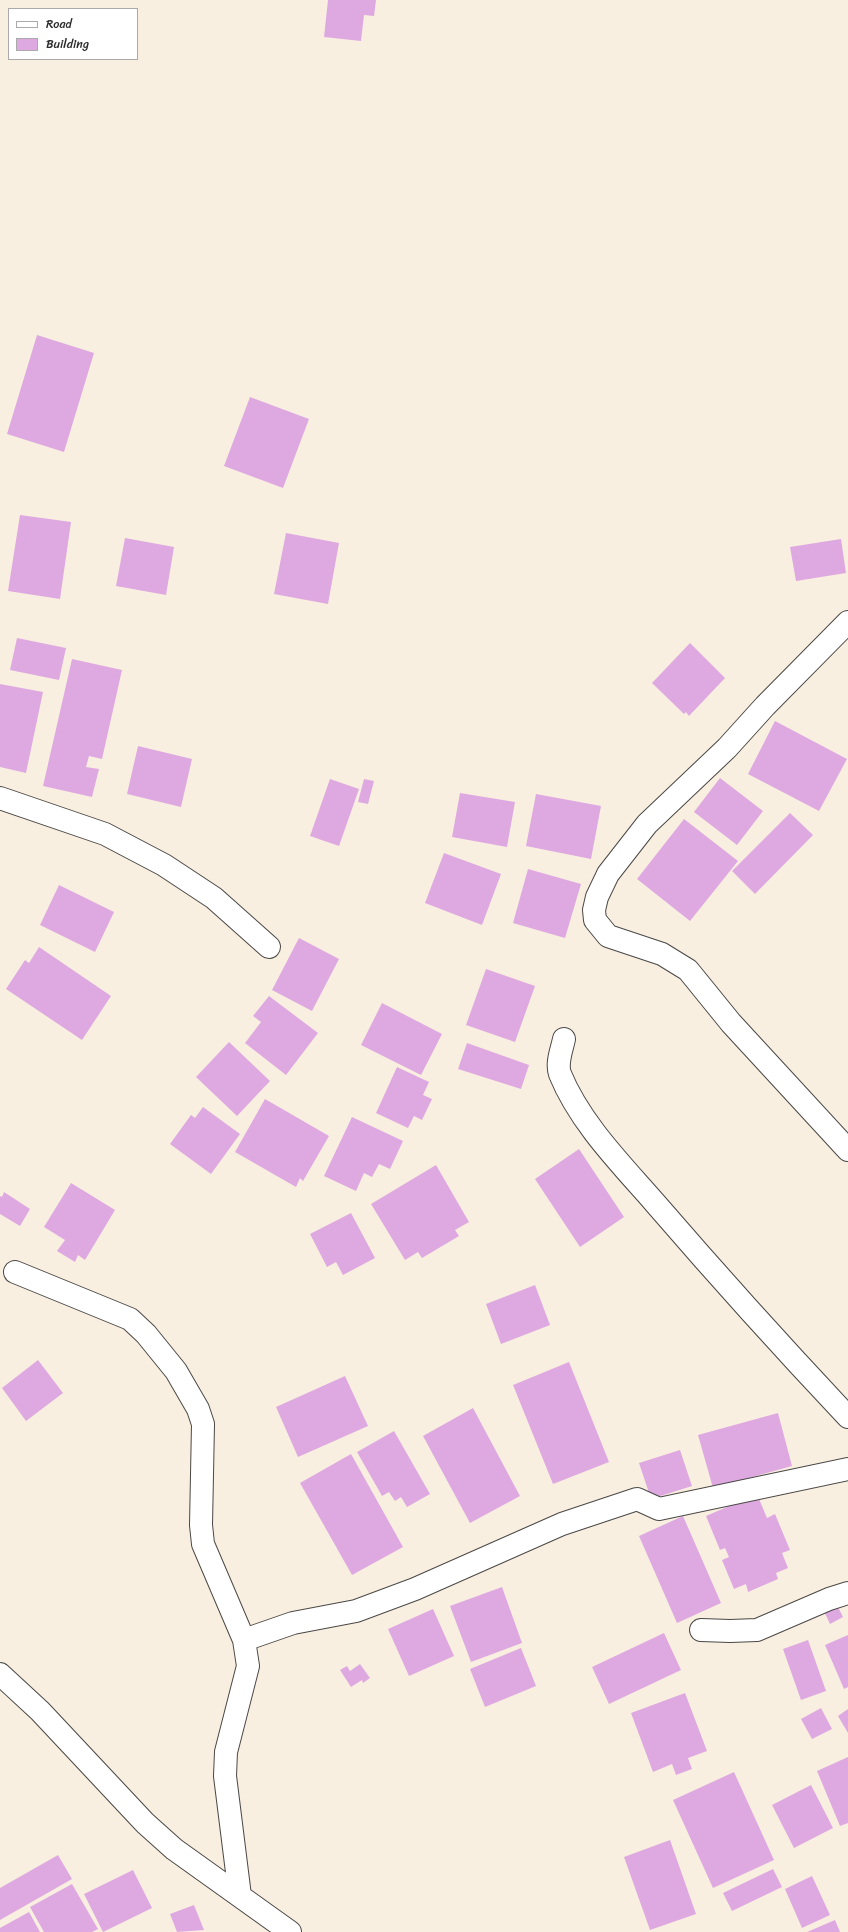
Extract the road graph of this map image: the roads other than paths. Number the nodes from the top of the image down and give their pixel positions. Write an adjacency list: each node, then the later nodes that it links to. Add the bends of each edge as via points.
1 (848, 622): 5 (street, via 727,748 647,824 608,874 594,910 595,920 608,936 662,954 688,970 731,1024)
2 (0, 798): 3 (street, via 105,834 164,865 214,898)
3 (269, 947)
4 (564, 1039): 7 (street, via 559,1060 560,1073 574,1103 604,1144 796,1362)
5 (848, 1150)
6 (15, 1272): 11 (street, via 130,1318 176,1371 198,1409 203,1424 203,1544)
7 (848, 1417)
8 (848, 1470): 11 (street, via 659,1509 637,1499 562,1524 414,1589 356,1611 293,1624)
9 (848, 1593): 10 (street, via 757,1630)
10 (701, 1630)
11 (244, 1640): 13 (street, via 248,1666 226,1752 225,1776)
12 (0, 1674): 13 (street, via 40,1711 145,1823 174,1849)
13 (240, 1896): 14 (street)
14 (290, 1932)

